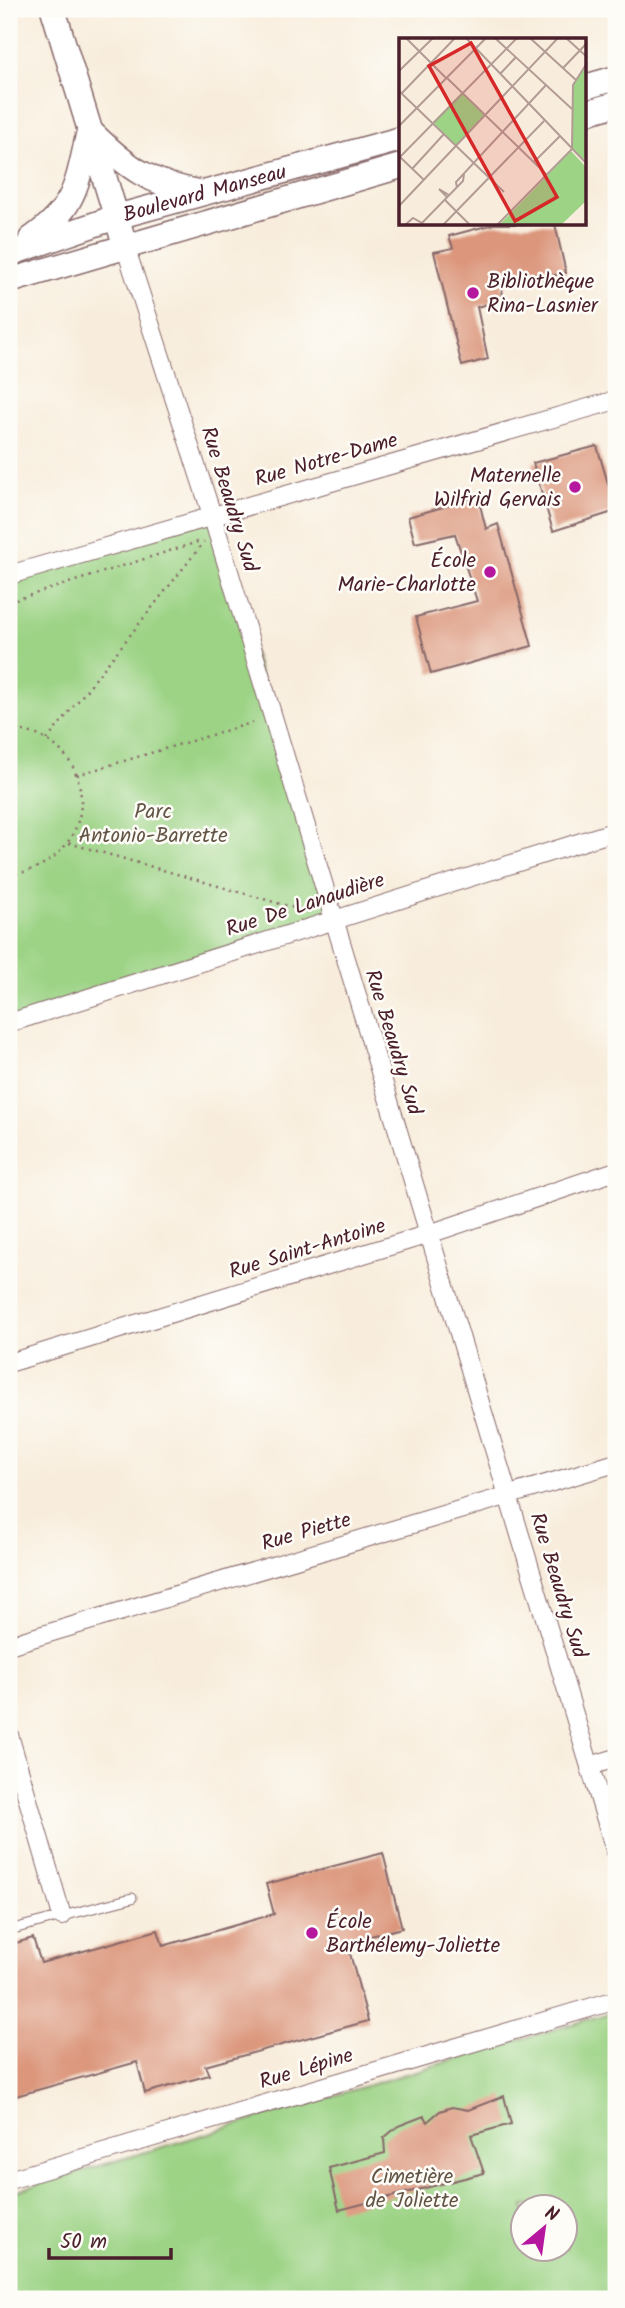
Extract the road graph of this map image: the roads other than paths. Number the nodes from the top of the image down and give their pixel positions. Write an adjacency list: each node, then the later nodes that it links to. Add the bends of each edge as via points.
1 (53, 9): 6 (main road)
2 (616, 78): 3 (main road)
3 (586, 87)
4 (616, 104): 5 (main road)
5 (586, 113)
6 (89, 130): 9 (main road, via 141,175 169,187); 10 (main road); 12 (main road, via 69,205 55,222)
7 (399, 140): 9 (main road, Boulevard Manseau)
8 (399, 167): 11 (main road, Boulevard Manseau)
9 (206, 194): 10 (main road, Boulevard Manseau)
10 (116, 217): 11 (main road); 12 (main road, Boulevard Manseau)
11 (125, 246): 13 (main road, Boulevard Manseau); 15 (street, Rue Beaudry Sud)
12 (9, 253)
13 (9, 281)
14 (616, 400): 15 (street, Rue Notre-Dame)
15 (212, 515): 16 (street, Rue Notre-Dame); 18 (street, Rue Beaudry Sud)
16 (9, 575)
17 (616, 831): 18 (street, Rue De Lanaudière)
18 (333, 919): 19 (street, Rue De Lanaudière); 21 (street, Rue Beaudry Sud)
19 (9, 1023)
20 (616, 1171): 21 (street, Rue Saint-Antoine)
21 (429, 1234): 22 (street, Rue Saint-Antoine); 24 (street, Rue Beaudry Sud)
22 (9, 1363)
23 (616, 1463): 24 (street, Rue Piette)
24 (508, 1495): 25 (street, Rue Piette); 28 (street, Rue Beaudry Sud)
25 (9, 1645)
26 (9, 1735): 31 (street)
27 (616, 1758): 28 (street)
28 (590, 1766): 29 (street, Rue Beaudry Sud)
29 (616, 1853)
30 (132, 1898): 31 (lane)
31 (62, 1916): 32 (lane)
32 (9, 1930)
33 (616, 2000): 34 (street, Rue Lépine)
34 (9, 2179)

